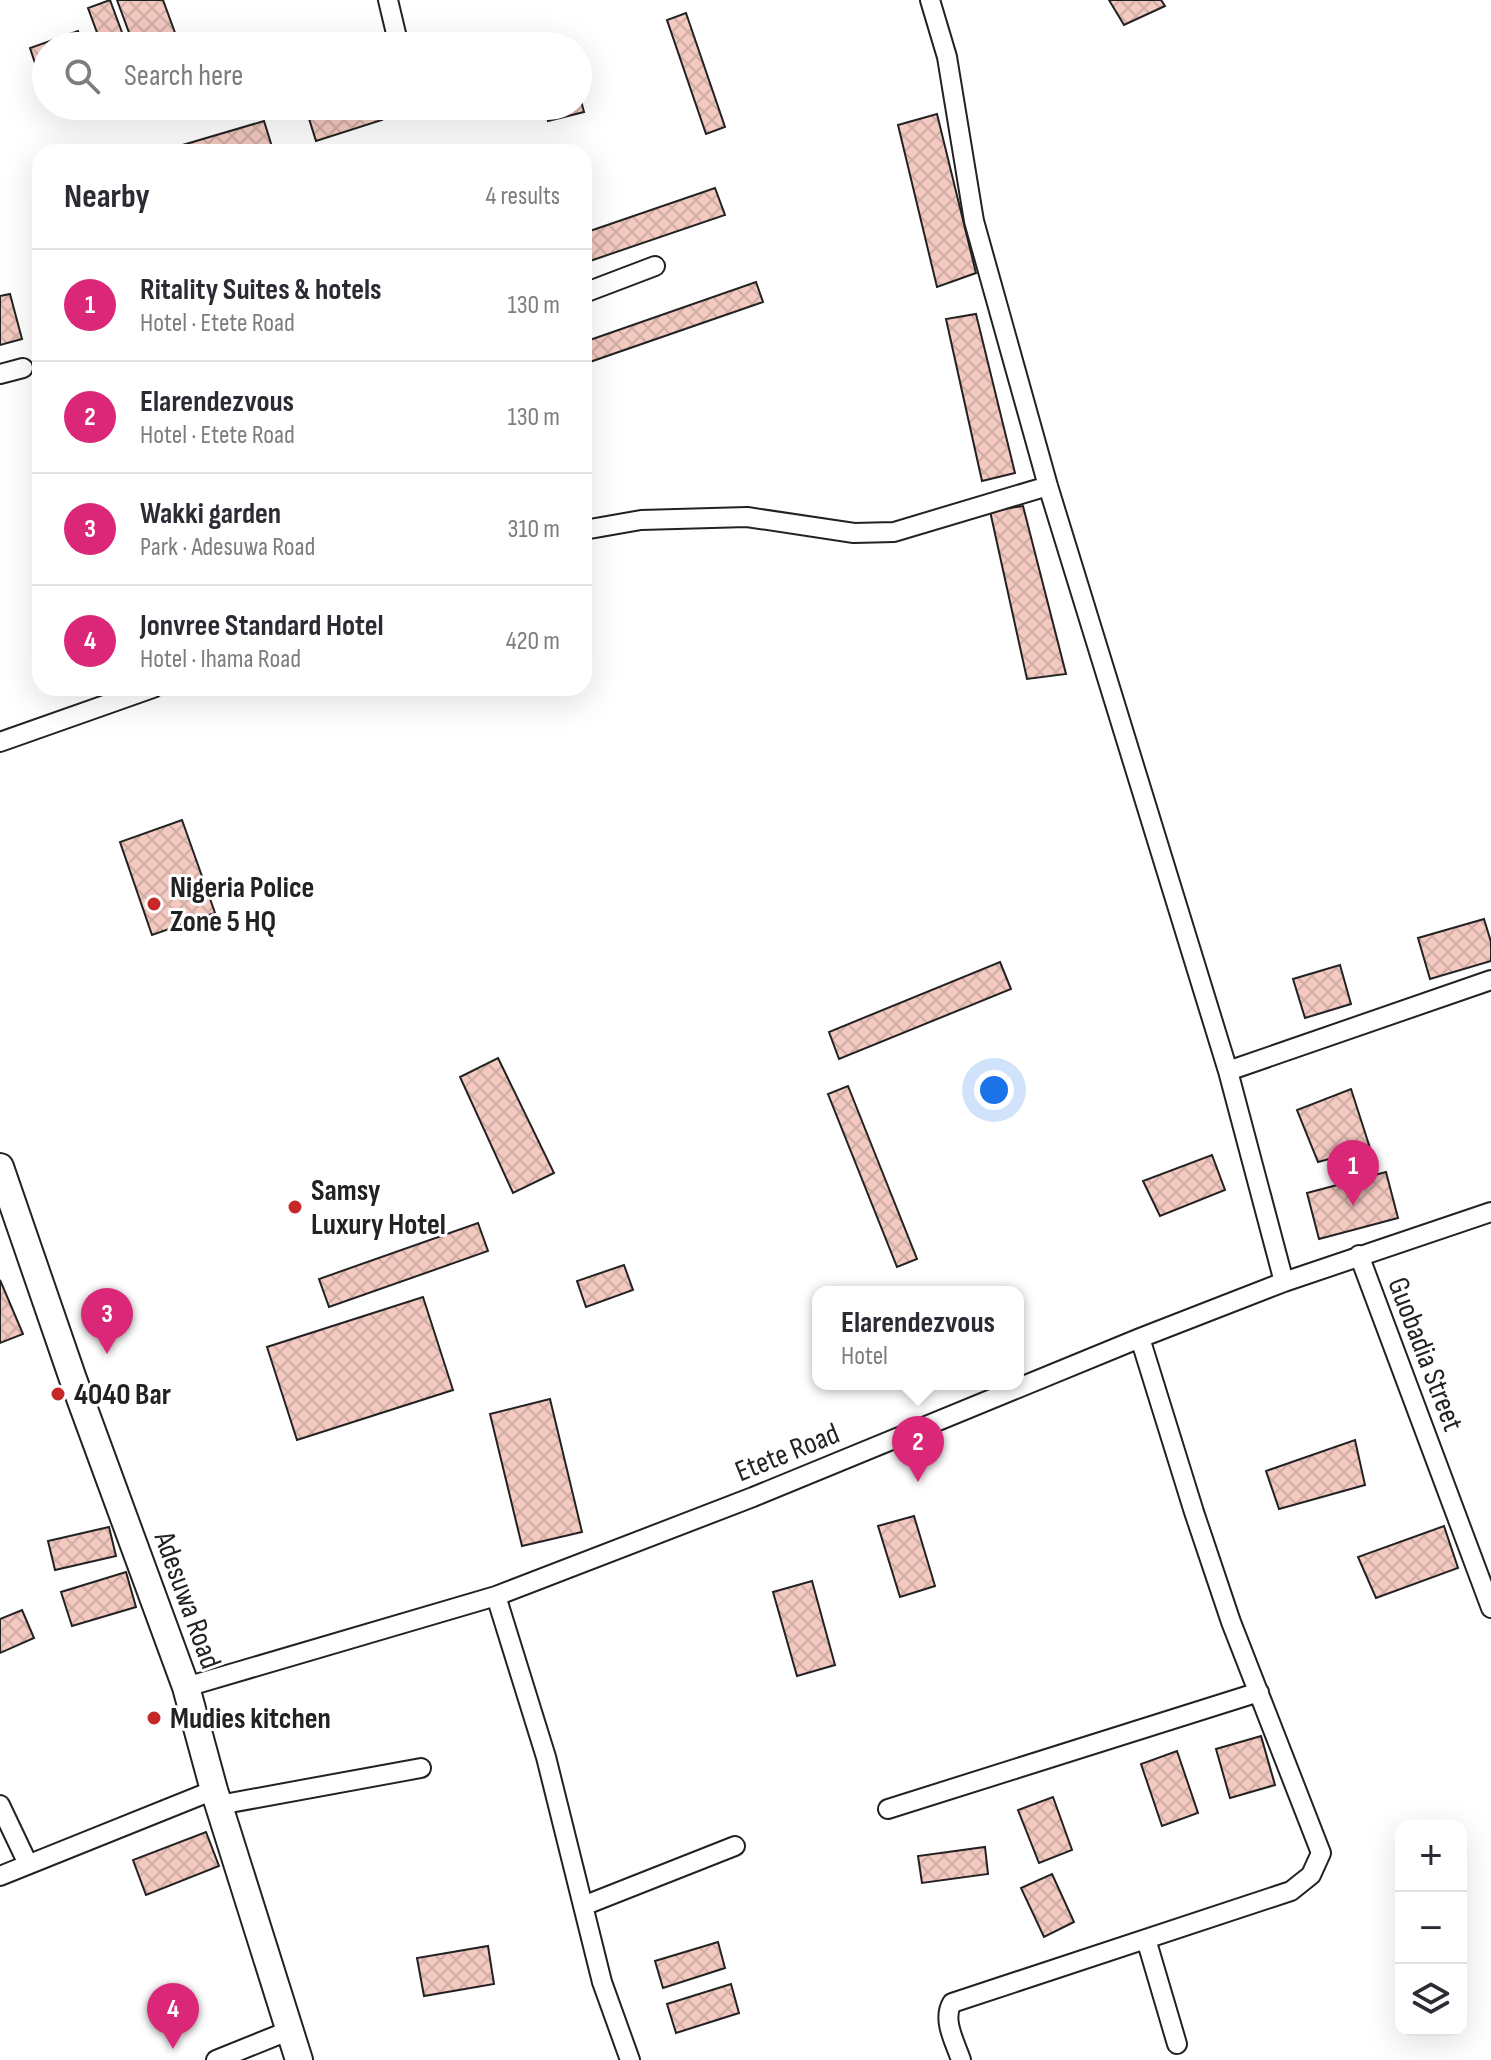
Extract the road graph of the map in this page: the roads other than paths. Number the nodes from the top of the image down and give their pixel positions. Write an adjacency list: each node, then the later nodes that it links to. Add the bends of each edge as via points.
1 (388, 0): 3 (street)
2 (930, 0): 8 (street, via 947,57 974,221)
3 (396, 32)
4 (655, 266): 5 (street)
5 (592, 290)
6 (23, 368): 7 (street)
7 (0, 374)
8 (1048, 486): 9 (street, via 894,532 854,533 747,517 641,520); 13 (street)
9 (592, 529)
10 (130, 696): 11 (street)
11 (0, 742)
12 (1491, 980): 13 (street)
13 (1228, 1071): 17 (street)
14 (0, 1167): 23 (street, Adesuwa Road)
15 (1491, 1212): 16 (street, Etete Road)
16 (1359, 1255): 17 (street, Etete Road); 22 (street, Guobadia Street)
17 (1284, 1282): 18 (street, Etete Road)
18 (1140, 1338): 19 (street, Etete Road); 24 (street, via 1198,1526)
19 (1024, 1386)
20 (1013, 1390): 21 (street, Etete Road)
21 (496, 1596): 23 (street, Etete Road); 32 (street, via 546,1757)
22 (1491, 1608)
23 (186, 1687): 26 (street, Adesuwa Road)
24 (1259, 1692): 28 (street); 33 (street, via 1321,1853 1311,1875 1291,1891)
25 (421, 1768): 26 (street)
26 (217, 1798): 30 (street); 34 (street, Adesuwa Road)
27 (0, 1805): 30 (street)
28 (888, 1809)
29 (735, 1846): 32 (street)
30 (28, 1864): 31 (street)
31 (0, 1876)
32 (583, 1906): 38 (street, via 602,1982)
33 (1146, 1939): 35 (street); 39 (street, via 952,2003 947,2012)
34 (288, 2031): 36 (street); 37 (street, Adesuwa Road)
35 (1177, 2044)
36 (216, 2060)
37 (299, 2060)
38 (630, 2060)
39 (961, 2060)

